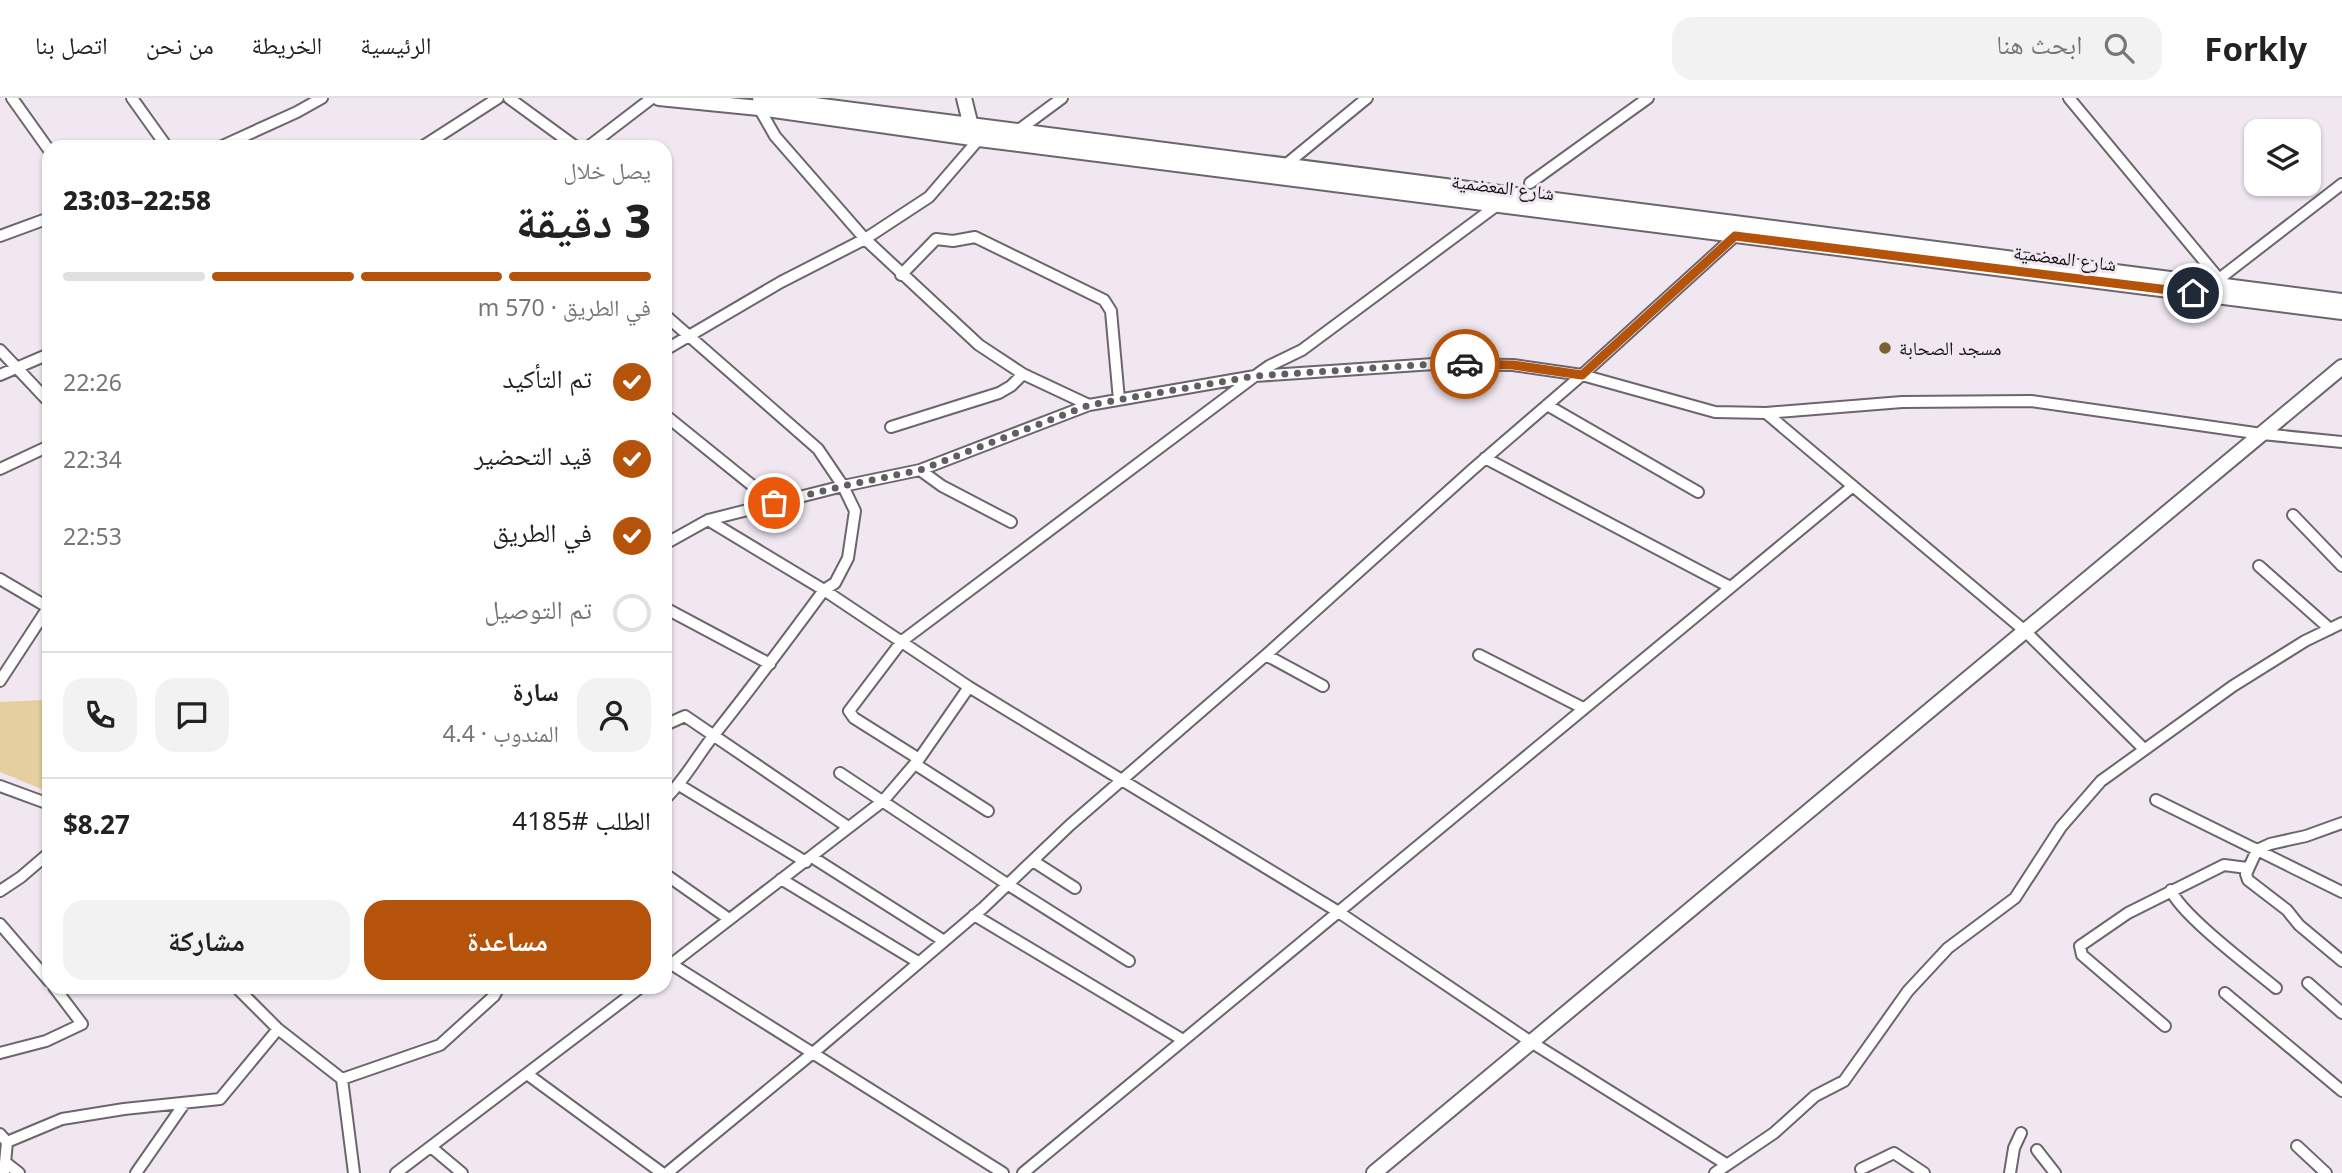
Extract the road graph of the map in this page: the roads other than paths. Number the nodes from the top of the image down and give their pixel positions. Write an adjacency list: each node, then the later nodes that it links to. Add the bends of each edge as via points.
1 (12, 98): 18 (street)
2 (132, 98): 19 (street)
3 (322, 98): 20 (street)
4 (498, 98): 21 (street)
5 (509, 98): 22 (street)
6 (652, 98): 23 (street)
7 (659, 98): 13 (main road, شارع المعضمية)
8 (964, 98): 15 (main road)
9 (1062, 98): 16 (street)
10 (1367, 98): 24 (street)
11 (1648, 98): 25 (street)
12 (2069, 98): 34 (street)
13 (741, 102): 14 (main road, شارع المعضمية)
14 (760, 103): 15 (main road, شارع المعضمية); 17 (main road, شارع المعضمية); 32 (street, via 775,136)
15 (971, 126): 16 (main road, شارع المعضمية)
16 (1016, 132): 24 (main road, شارع المعضمية)
17 (979, 139): 27 (main road, شارع المعضمية); 32 (street, via 929,197)
18 (42, 140)
19 (162, 140)
20 (235, 140)
21 (433, 140)
22 (566, 140)
23 (597, 140)
24 (1283, 167): 29 (main road, شارع المعضمية)
25 (1530, 183)
26 (2342, 184): 34 (street)
27 (1496, 206): 31 (main road, شارع المعضمية); 47 (street, via 1302,350)
28 (42, 221): 30 (street)
29 (1757, 233): 31 (main road, شارع المعضمية); 34 (main road, شارع المعضمية)
30 (0, 236)
31 (1735, 236): 46 (street)
32 (865, 239): 33 (street); 38 (street)
33 (901, 275): 44 (street, via 979,345); 49 (street, via 936,239 975,237 1104,300 1111,311)
34 (2220, 287): 35 (main road, شارع المعضمية); 36 (main road, شارع المعضمية)
35 (2342, 301)
36 (2342, 312)
37 (672, 321): 38 (street)
38 (689, 334): 39 (street); 61 (street, via 818,449)
39 (672, 345)
40 (0, 350): 42 (street)
41 (42, 357): 42 (street)
42 (17, 366): 45 (street); 48 (street)
43 (2342, 367): 55 (main road)
44 (1023, 374): 50 (street); 54 (street, via 999,393)
45 (0, 375)
46 (1582, 375): 47 (street, via 1513,365 1434,364); 51 (street); 52 (street, via 1715,412)
47 (1255, 376): 49 (street); 80 (street)
48 (42, 394)
49 (1119, 400): 50 (street)
50 (1089, 405): 60 (street)
51 (1547, 405): 58 (street); 63 (street)
52 (1766, 413): 55 (street, via 1902,402 2031,401); 62 (street)
53 (672, 421): 64 (street)
54 (891, 427)
55 (2262, 435): 56 (street); 79 (main road)
56 (2342, 442)
57 (42, 449): 59 (street)
58 (1485, 458): 72 (street); 81 (street)
59 (0, 469)
60 (920, 470): 61 (street); 67 (street)
61 (843, 486): 64 (street); 73 (street, via 855,511 848,558 835,583)
62 (1853, 486): 72 (street); 79 (street)
63 (1698, 492)
64 (774, 503): 66 (street)
65 (2293, 515): 70 (street)
66 (708, 520): 68 (street); 73 (street)
67 (1011, 522)
68 (672, 540)
69 (2259, 566): 78 (street)
70 (2342, 566)
71 (0, 579): 74 (street)
72 (1730, 587): 87 (street)
73 (824, 590): 80 (street); 83 (street)
74 (42, 603)
75 (672, 612): 83 (street)
76 (42, 618): 84 (street)
77 (2342, 623): 78 (street)
78 (2330, 629): 90 (street, via 2233,687)
79 (2025, 631): 90 (street); 137 (main road)
80 (902, 640): 86 (street); 91 (street, via 849,711)
81 (1266, 654): 85 (street); 93 (street)
82 (1479, 655): 87 (street)
83 (770, 664): 89 (street)
84 (0, 681)
85 (1323, 685)
86 (969, 687): 91 (street); 93 (street)
87 (1583, 708): 115 (street)
88 (672, 722): 89 (street, via 685,716)
89 (713, 736): 94 (street); 102 (street)
90 (2144, 749): 149 (street, via 2101,781 2061,827 2015,898 1948,948 1908,991 1844,1081 1815,1096 1774,1133)
91 (917, 761): 99 (street); 100 (street)
92 (840, 773): 99 (street)
93 (1122, 780): 106 (street); 115 (street)
94 (679, 785): 96 (street); 105 (street)
95 (0, 786): 98 (street)
96 (672, 792)
97 (2156, 800): 103 (street)
98 (42, 801)
99 (883, 801): 102 (street); 110 (street)
100 (988, 811)
101 (2342, 823): 103 (street)
102 (848, 827): 105 (street)
103 (2258, 850): 107 (street); 114 (street)
104 (42, 859): 113 (street)
105 (809, 860): 109 (street); 119 (street)
106 (1033, 861): 110 (street); 111 (street)
107 (2247, 868): 112 (street, via 2224,865); 120 (street, via 2248,880)
108 (672, 879): 117 (street)
109 (780, 880): 117 (street); 123 (street)
110 (1007, 884): 116 (street); 122 (street)
111 (1075, 888)
112 (2171, 890): 127 (street, via 2174,899 2211,934); 134 (street, via 2080,946 2082,956)
113 (0, 891)
114 (2342, 892)
115 (1337, 911): 136 (street); 137 (street)
116 (974, 915): 119 (street); 136 (street)
117 (729, 919): 121 (street)
118 (0, 924): 125 (street)
119 (944, 941): 123 (street)
120 (2341, 958)
121 (672, 960)
122 (1129, 961)
123 (918, 962): 139 (street)
124 (672, 967): 139 (street)
125 (42, 973)
126 (2308, 983): 133 (street)
127 (2276, 988)
128 (2225, 993): 142 (street)
129 (59, 994): 138 (street, via 82,1024 46,1041)
130 (243, 994): 135 (street)
131 (495, 994): 141 (street, via 440,1045)
132 (632, 994): 140 (street)
133 (2342, 1013)
134 (2165, 1026)
135 (278, 1029): 141 (street); 143 (street, via 219,1099)
136 (1183, 1040): 159 (street)
137 (1531, 1042): 149 (street); 160 (main road)
138 (0, 1053)
139 (813, 1053): 157 (street); 158 (street)
140 (527, 1074): 147 (street); 157 (street)
141 (342, 1079): 154 (street)
142 (2342, 1091)
143 (184, 1104): 145 (street, via 62,1119); 153 (street)
144 (2021, 1133): 163 (street)
145 (4, 1138): 150 (street)
146 (2297, 1146): 165 (street)
147 (431, 1147): 155 (street); 156 (street)
148 (2037, 1150): 164 (street)
149 (1726, 1164): 161 (street)
150 (5, 1168): 152 (street)
151 (1861, 1169): 162 (street, via 1894,1153)
152 (19, 1173)
153 (136, 1173)
154 (354, 1173)
155 (396, 1173)
156 (462, 1173)
157 (665, 1173)
158 (1003, 1173)
159 (1023, 1173)
160 (1374, 1173)
161 (1715, 1173)
162 (1924, 1173)
163 (2010, 1173)
164 (2055, 1173)
165 (2326, 1173)

